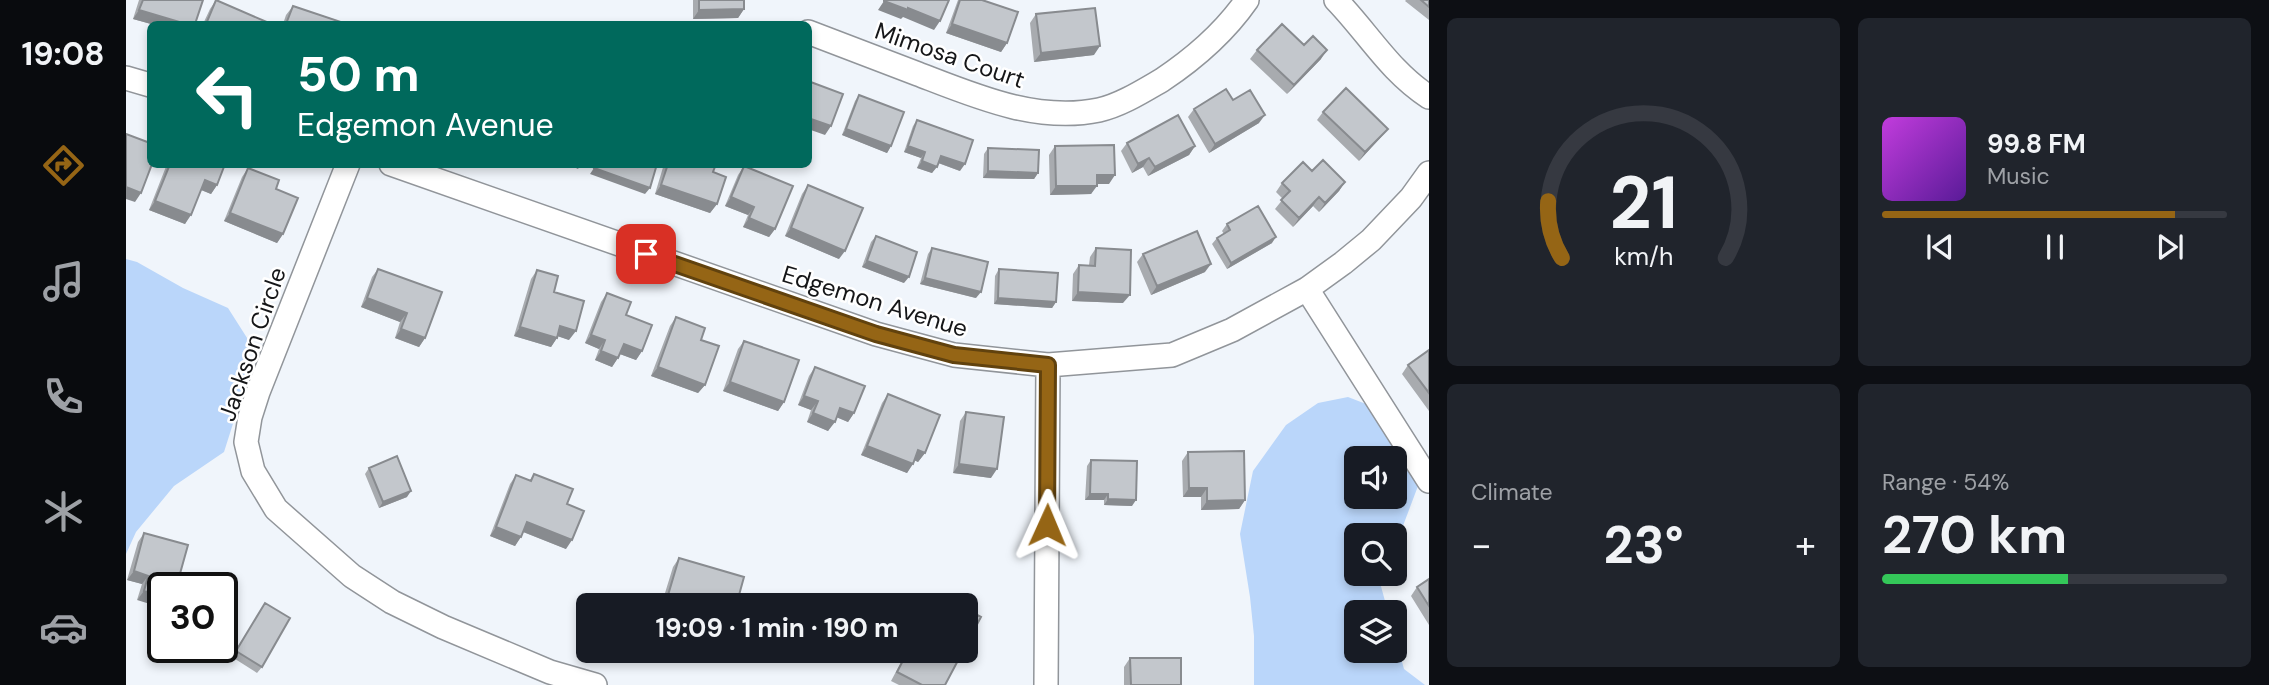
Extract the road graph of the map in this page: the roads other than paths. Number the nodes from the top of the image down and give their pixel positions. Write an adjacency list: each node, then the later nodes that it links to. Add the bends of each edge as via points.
1 (1247, 0): 3 (street, Mimosa Court, via 1204,50 1179,69 1139,94 1100,110 1037,111 990,102)
2 (1336, 0): 6 (street, via 1385,60)
3 (812, 34)
4 (126, 78): 5 (street)
5 (147, 84)
6 (1429, 97)
7 (346, 168): 13 (street, Jackson Circle, via 254,404 246,442 253,471 276,509 352,576 382,595 443,627 550,672)
8 (402, 168): 11 (street, Edgemon Avenue, via 876,334 954,355)
9 (1429, 173): 10 (street, Edgemon Avenue, via 1371,240)
10 (1307, 289): 11 (street, Edgemon Avenue, via 1232,330 1172,355); 12 (street)
11 (1048, 365): 14 (street)
12 (1429, 481)
13 (595, 685)
14 (1045, 685)

